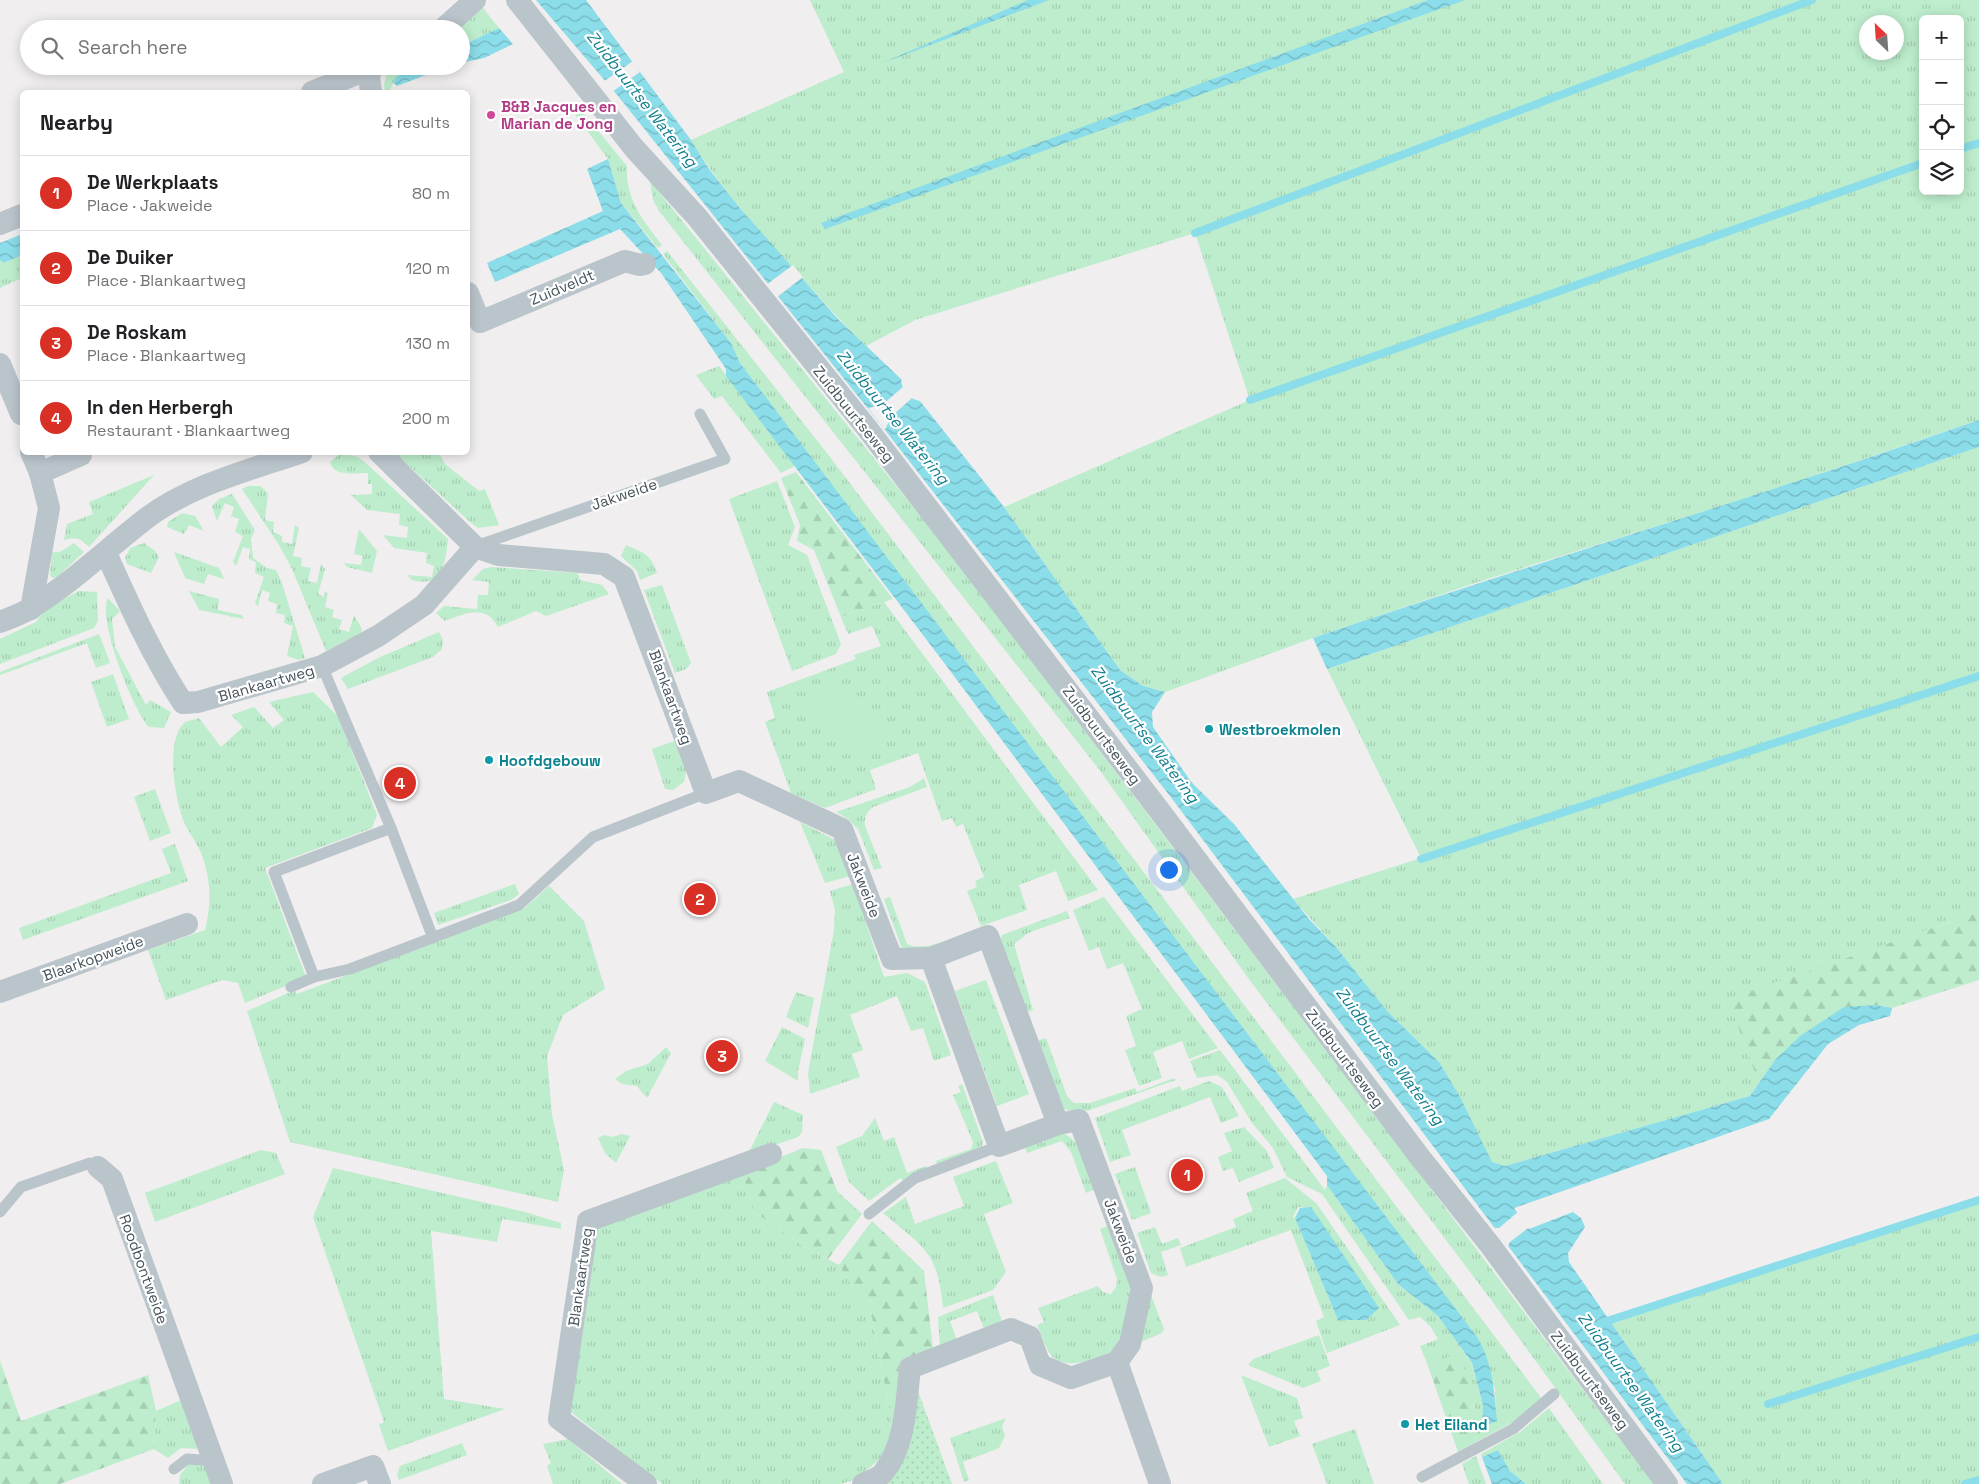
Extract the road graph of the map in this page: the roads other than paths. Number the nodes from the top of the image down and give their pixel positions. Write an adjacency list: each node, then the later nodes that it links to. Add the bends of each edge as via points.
1 (475, 0): 3 (street)
2 (517, 0): 50 (street, Zuidbuurtseweg, via 634,148 697,217 872,436 1490,1245)
3 (453, 20)
4 (354, 75): 6 (street)
5 (372, 75): 7 (street)
6 (317, 90)
7 (371, 90)
8 (20, 216): 9 (street)
9 (0, 224)
10 (645, 264): 12 (street, Zuidveldt, via 625,261)
11 (470, 304): 12 (street, Zuidveldt)
12 (474, 325)
13 (0, 364): 15 (street)
14 (700, 414): 20 (lane, Jakweide, via 725,459)
15 (20, 415)
16 (81, 455): 19 (street)
17 (293, 455): 21 (street, via 229,476 194,492 149,516)
18 (382, 455): 20 (street, Blankaartweg)
19 (36, 463): 22 (street, via 49,508)
20 (475, 547): 24 (street, Blankaartweg, via 424,605 378,636); 25 (street, Blankaartweg, via 499,554 604,564 624,577)
21 (106, 553): 22 (street); 24 (street, Blankaartweg, via 137,620 183,703 198,702)
22 (30, 609): 23 (street)
23 (0, 622)
24 (322, 666): 26 (lane)
25 (706, 793): 28 (lane, via 593,837 519,904); 29 (street, Jakweide, via 739,781 842,829 892,959)
26 (391, 828): 28 (lane); 30 (lane, via 274,872)
27 (187, 924): 32 (street, Blaarkopweide)
28 (433, 938): 30 (lane, via 350,969)
29 (931, 958): 33 (street, Jakweide, via 988,936); 34 (street)
30 (314, 977): 31 (lane)
31 (291, 987)
32 (0, 992)
33 (1058, 1124): 34 (street, Jakweide); 39 (street, Jakweide, via 1079,1120 1142,1288 1130,1344)
34 (999, 1146): 38 (lane, via 915,1178)
35 (771, 1154): 47 (street, Blankaartweg, via 588,1221 559,1419)
36 (98, 1167): 37 (lane, Roodbontweide, via 90,1163 21,1187); 41 (street, Roodbontweide, via 112,1179)
37 (0, 1212)
38 (869, 1214)
39 (1117, 1362): 48 (street, via 1071,1378 1040,1365 1030,1337 1011,1329 910,1368 896,1452 882,1474); 49 (street)
40 (1554, 1394): 44 (lane, via 1513,1429)
41 (214, 1461): 42 (lane, via 187,1459); 45 (street, Roodbontweide)
42 (174, 1469)
43 (376, 1475): 46 (street)
44 (1422, 1477)
45 (222, 1484)
46 (323, 1484)
47 (646, 1484)
48 (863, 1484)
49 (1160, 1484)
50 (1667, 1484)

